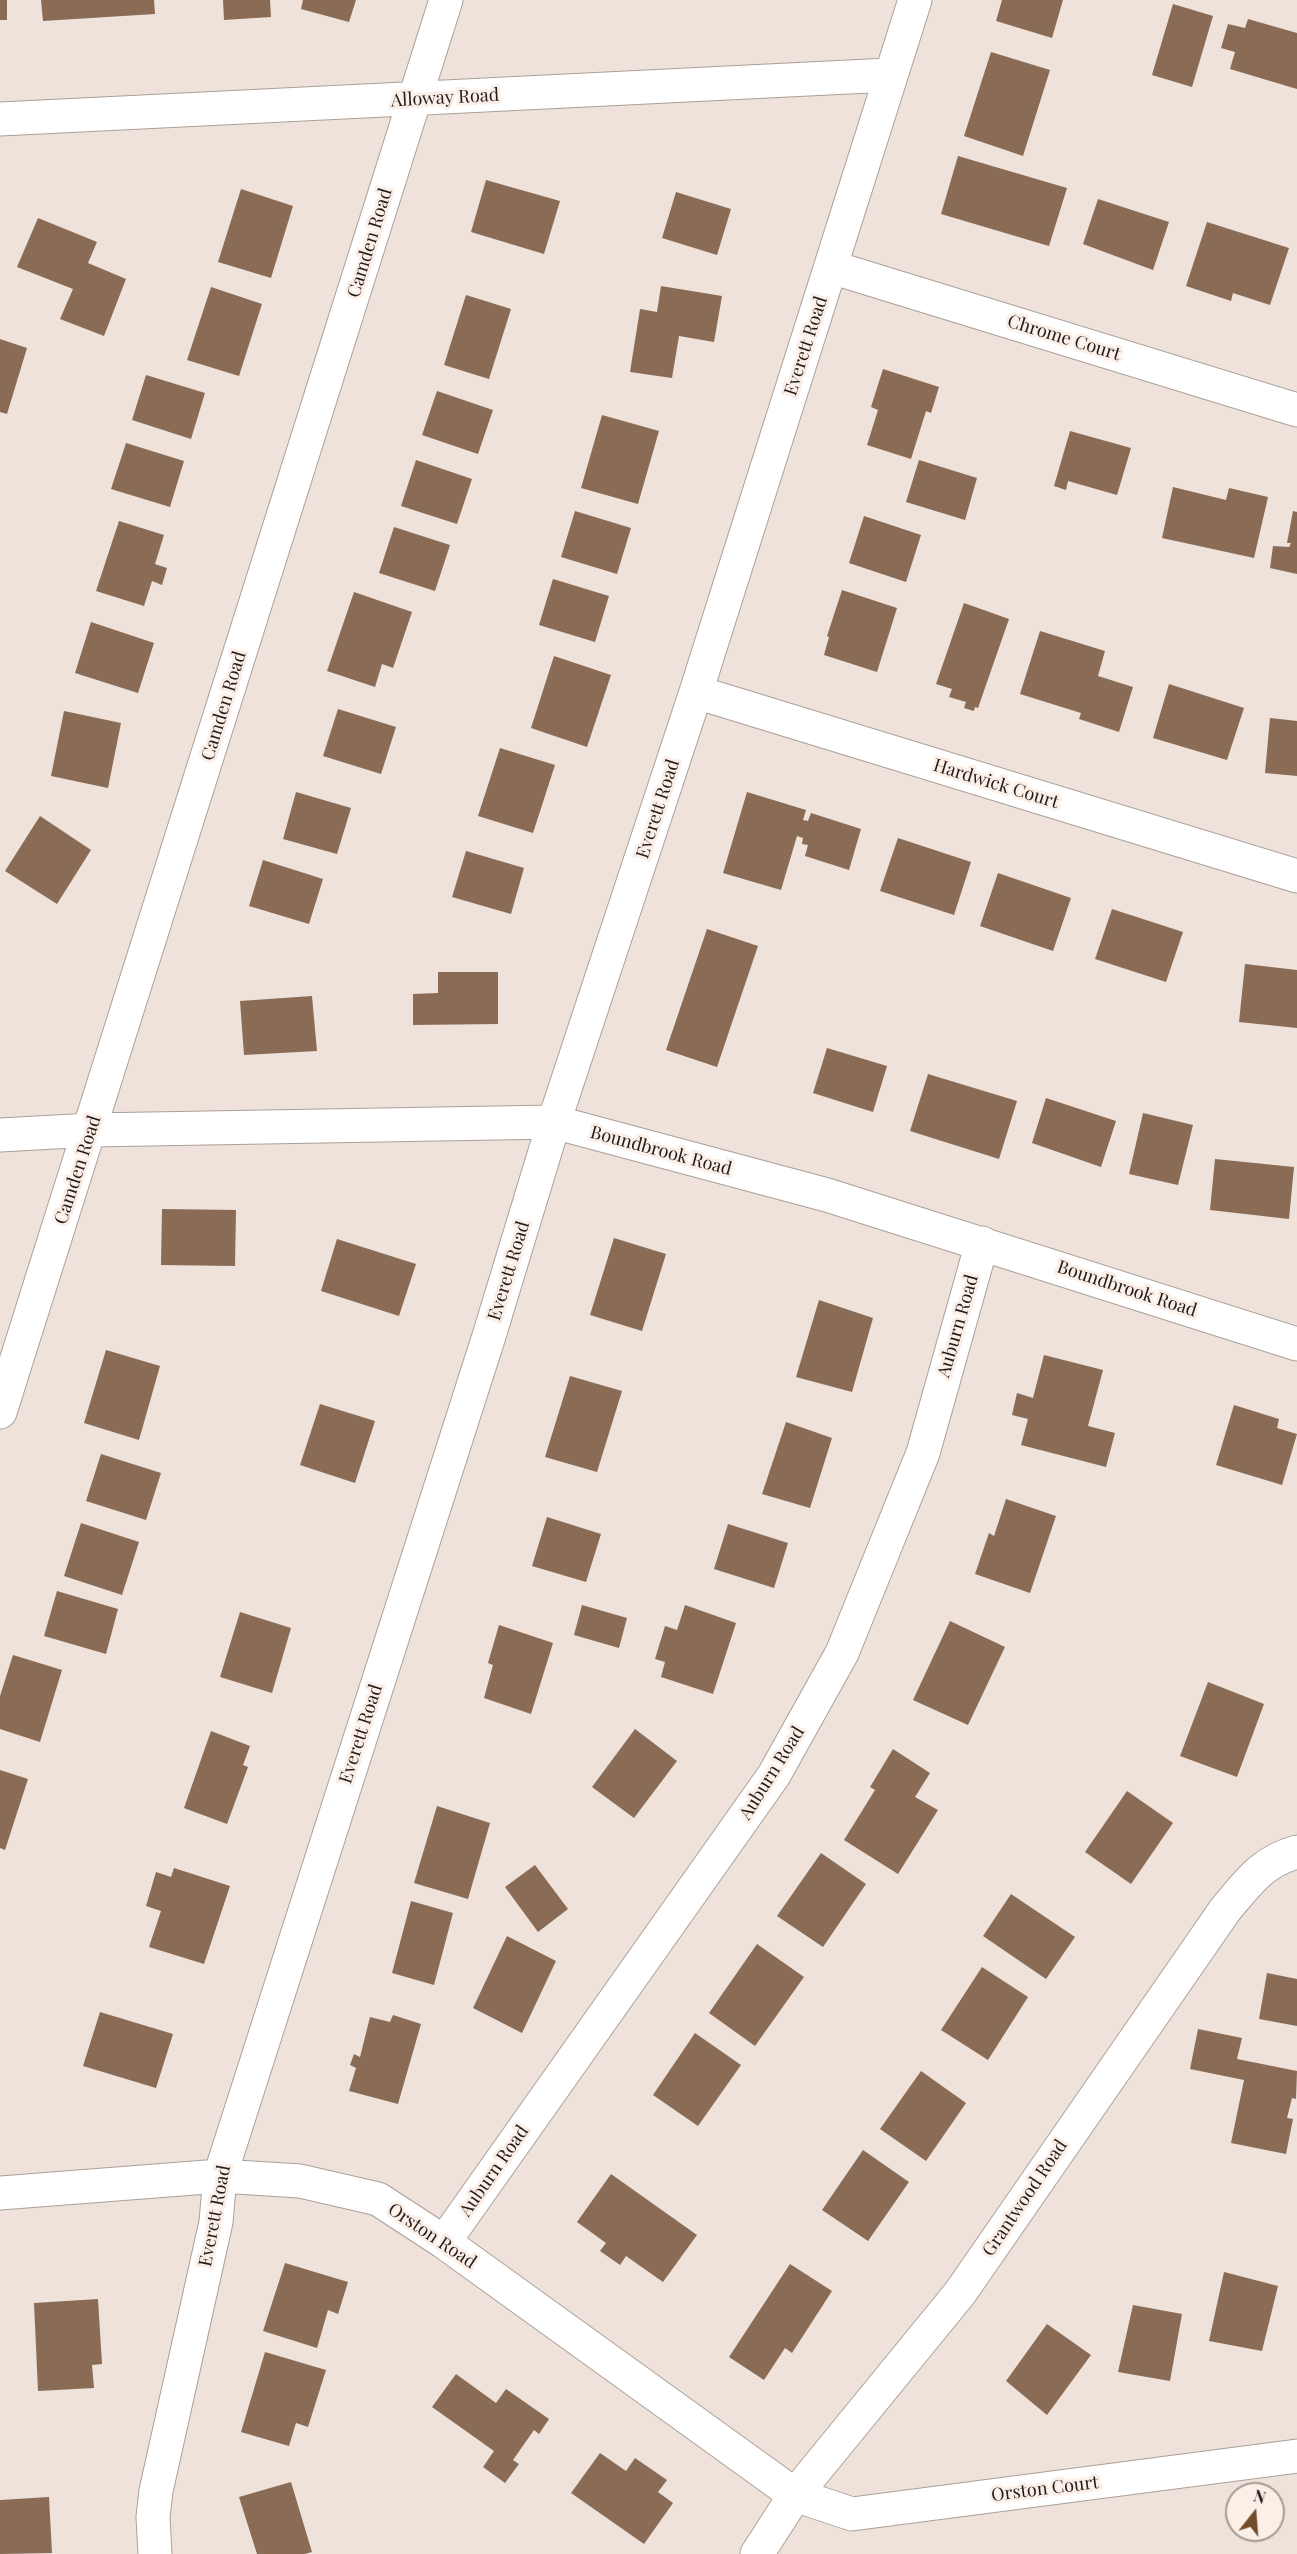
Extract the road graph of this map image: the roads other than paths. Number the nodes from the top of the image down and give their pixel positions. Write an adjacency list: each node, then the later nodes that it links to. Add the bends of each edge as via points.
1 (446, 0): 4 (street, Camden Road)
2 (915, 0): 3 (street, Everett Road)
3 (889, 75): 4 (street, Alloway Road); 6 (street, Everett Road)
4 (415, 99): 5 (street, Alloway Road); 11 (street, Camden Road)
5 (0, 119)
6 (831, 267): 7 (street, Chrome Court); 8 (street, Everett Road)
7 (1297, 410)
8 (696, 692): 9 (street, Hardwick Court); 10 (street, Everett Road)
9 (1297, 876)
10 (554, 1122): 11 (street, Boundbrook Road); 13 (street, Boundbrook Road, via 827,1195); 17 (street, Everett Road)
11 (91, 1130): 12 (street, Boundbrook Road); 15 (street, Camden Road)
12 (0, 1135)
13 (982, 1243): 14 (street, Boundbrook Road); 19 (street, Auburn Road, via 923,1453 842,1653 774,1776)
14 (1297, 1344)
15 (0, 1412)
16 (1297, 1852): 21 (street, Grantwood Road, via 1279,1857 1257,1871 1225,1911 960,2292)
17 (220, 2176): 18 (street, Orston Road); 19 (street, Orston Road, via 300,2181 378,2199); 22 (street, Everett Road, via 216,2222 156,2491)
18 (0, 2193)
19 (444, 2242): 21 (street, Orston Road)
20 (1297, 2456): 21 (street, Orston Court, via 852,2514)
21 (795, 2495): 23 (street, Grantwood Road)
22 (155, 2554)
23 (757, 2554)

